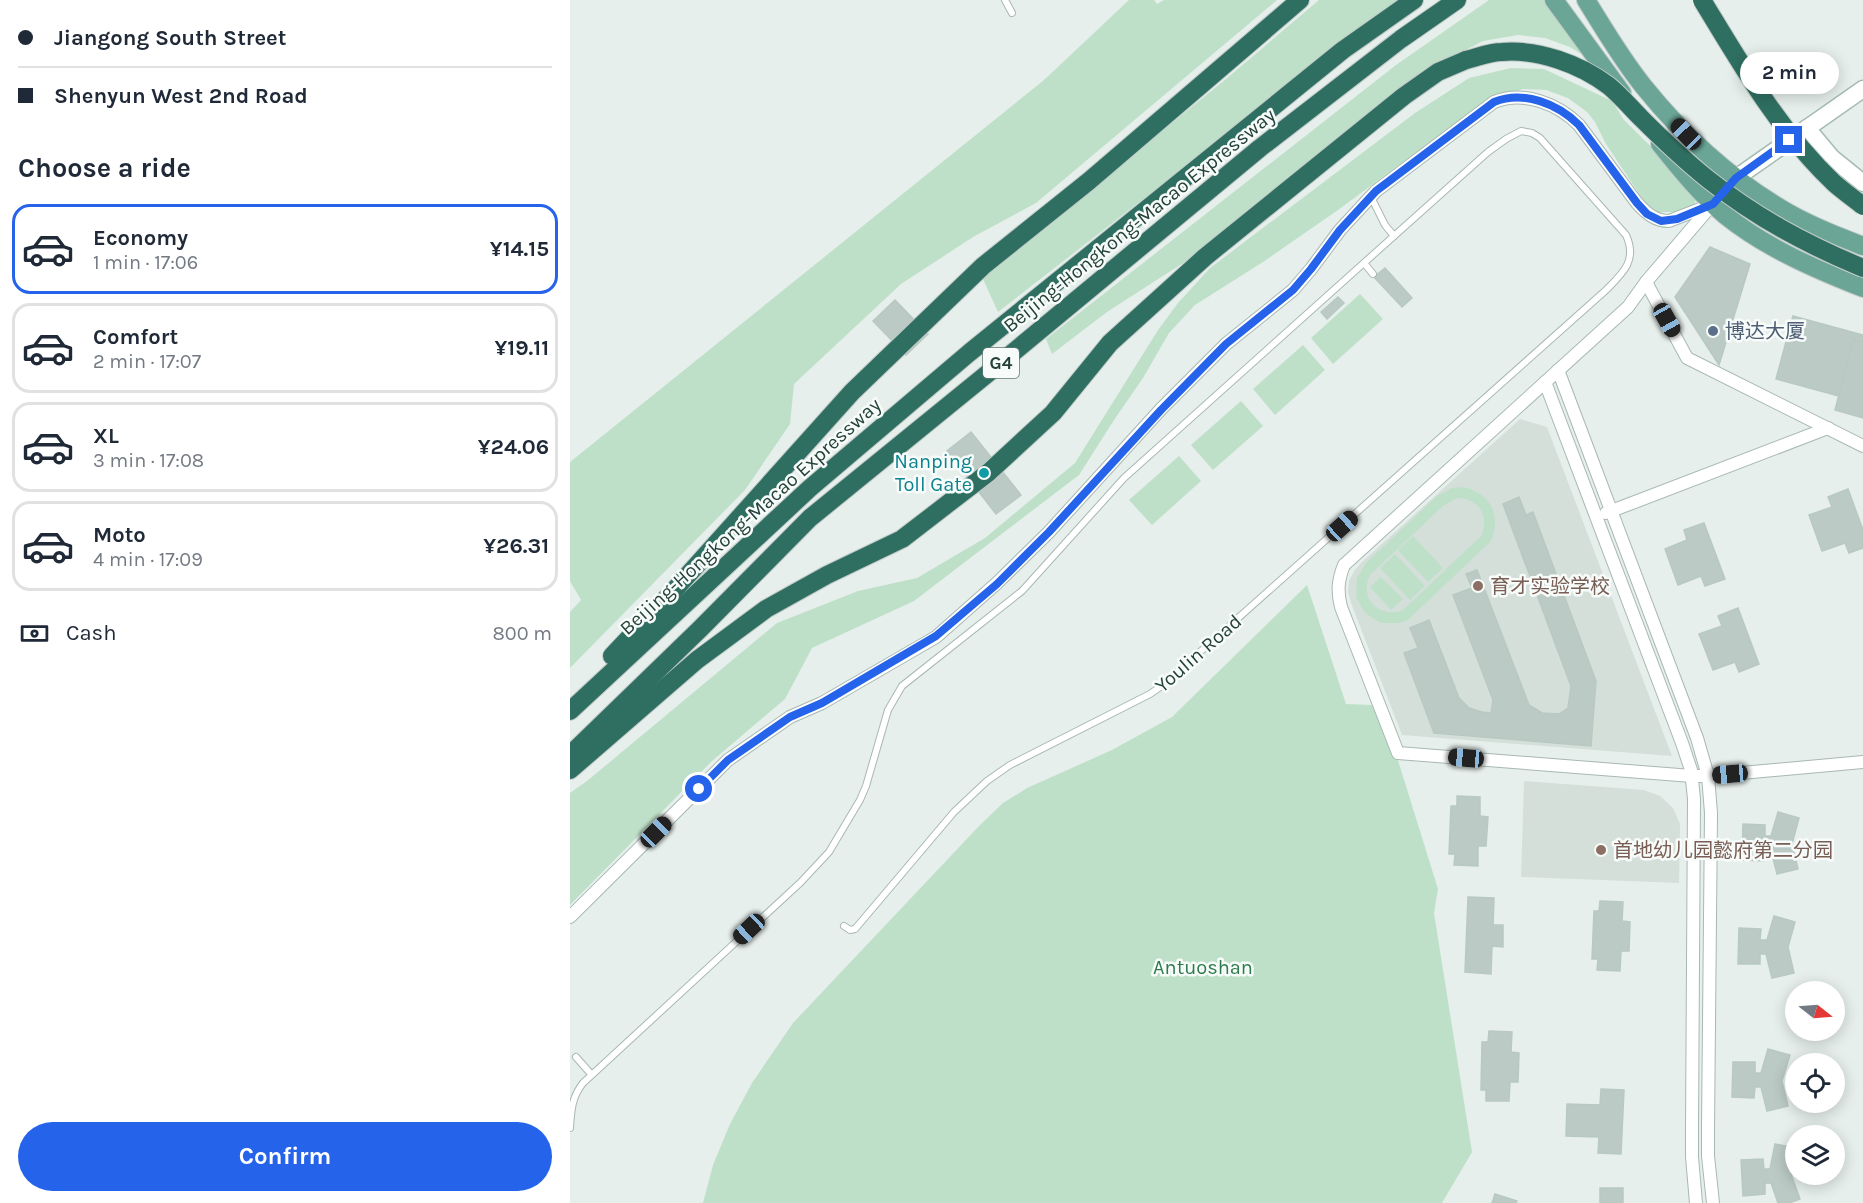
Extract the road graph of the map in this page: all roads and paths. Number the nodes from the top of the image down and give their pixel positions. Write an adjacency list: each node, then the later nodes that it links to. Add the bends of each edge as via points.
1 (1005, 0): 8 (lane)
2 (1300, 0): 29 (highway, via 1089,181 983,266 859,384)
3 (1414, 0): 30 (highway, Beijing-Hongkong-Macao Expressway / G4, via 1343,50 969,353 810,488)
4 (1457, 0): 31 (highway, Beijing-Hongkong-Macao Expressway / G4, via 1260,148 810,518)
5 (1554, 0): 14 (main road, via 1651,134)
6 (1586, 0): 11 (main road, via 1649,92 1686,134)
7 (1702, 0): 15 (highway, bridge, via 1781,124 1835,183)
8 (1012, 13)
9 (1863, 89): 10 (street)
10 (1807, 128): 11 (street); 12 (street, via 1832,158)
11 (1736, 178): 14 (street); 17 (main road, via 1790,214)
12 (1863, 183)
13 (1370, 197): 14 (street, via 1494,102 1522,98 1544,102 1570,116 1647,214 1669,221); 16 (lane); 38 (street, via 1293,290 1226,344 997,584 936,636 822,703 790,717 728,760)
14 (1713, 204): 21 (street); 22 (main road, via 1771,246)
15 (1863, 206)
16 (1394, 236): 18 (lane, Youlin Road); 39 (lane, Youlin Road, via 1497,145 1521,131 1540,138 1626,235 1631,256 1605,291 1163,686 1024,756 987,781 954,812 855,929)
17 (1863, 246)
18 (1364, 263): 20 (lane); 36 (lane, Youlin Road, via 1124,478 1022,591 902,686 888,710 860,800 829,852)
19 (1863, 268): 33 (highway, bridge, via 1784,232 1748,210 1673,150 1610,87 1588,72 1528,52 1500,51 1466,60 1438,72 1404,96 1205,257 1110,343 1053,413 989,472 902,538 766,609 698,660)
20 (1373, 274)
21 (1646, 282): 23 (street, via 1628,307); 25 (street, via 1687,358)
22 (1863, 288)
23 (1558, 370): 24 (street); 27 (street)
24 (1545, 382): 28 (street); 34 (street, via 1344,565 1337,593 1341,607 1398,753)
25 (1828, 428): 26 (street); 27 (street)
26 (1863, 446)
27 (1611, 511): 28 (street); 35 (street, via 1700,745)
28 (1596, 517): 34 (street)
29 (570, 701)
30 (570, 711)
31 (570, 755)
32 (1863, 762): 35 (street)
33 (570, 770)
34 (1692, 776): 35 (street); 43 (street, via 1692,1129)
35 (1708, 776): 44 (street, via 1708,1138)
36 (800, 883): 37 (lane); 41 (lane, Youlin Road)
37 (807, 890)
38 (570, 917)
39 (844, 926)
40 (576, 1057): 41 (lane)
41 (591, 1074): 42 (lane, Youlin Road, via 573,1098)
42 (570, 1128)
43 (1696, 1203)
44 (1713, 1203)

